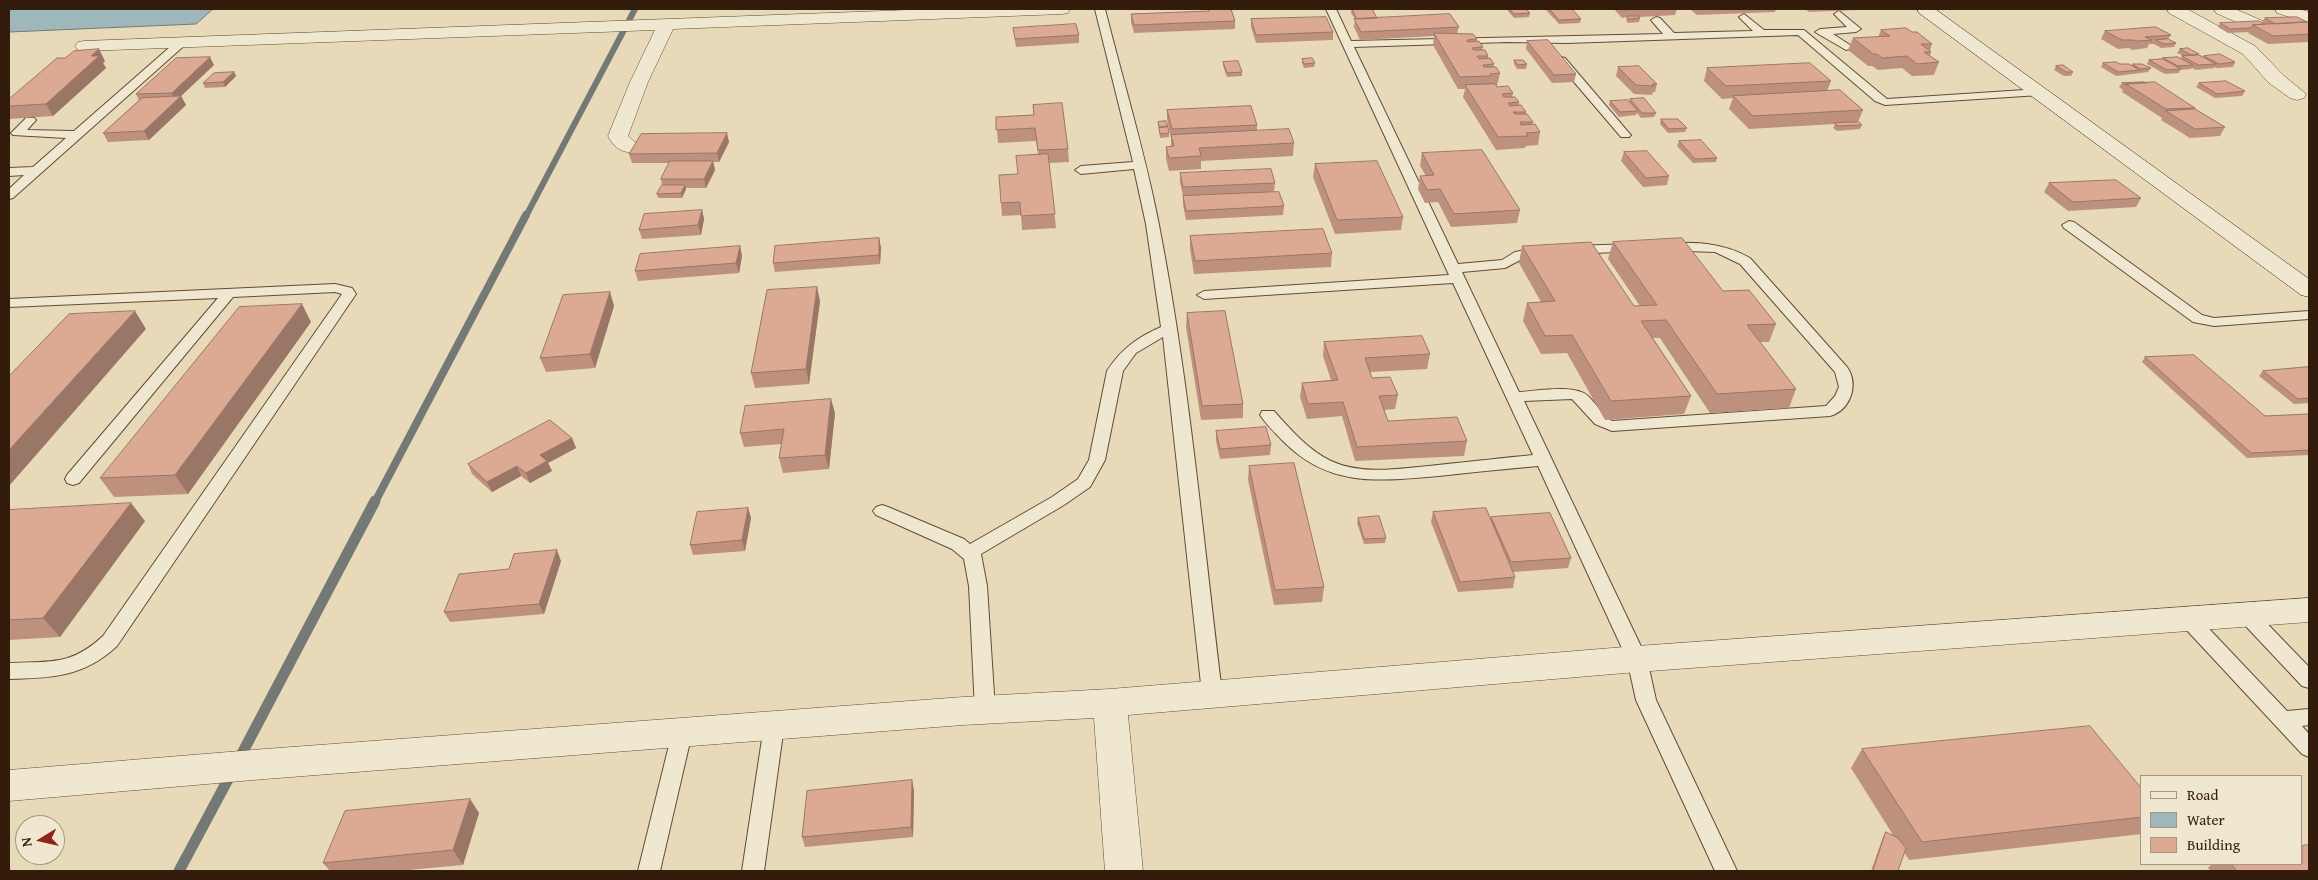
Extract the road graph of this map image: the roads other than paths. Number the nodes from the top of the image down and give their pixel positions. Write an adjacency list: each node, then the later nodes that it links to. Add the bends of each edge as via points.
1 (1062, 9): 8 (street)
2 (1100, 9): 33 (lane)
3 (1331, 9): 24 (lane)
4 (1926, 9): 27 (street)
5 (2175, 9): 28 (street, via 2249,50 2276,80)
6 (2222, 9): 16 (street)
7 (2282, 9): 12 (street)
8 (985, 10): 9 (street)
9 (864, 12): 14 (street)
10 (1839, 14): 18 (lane, via 1856,30)
11 (1744, 17): 19 (lane)
12 (2309, 18)
13 (1656, 20): 20 (lane)
14 (667, 24): 23 (street); 32 (street, via 629,103 618,136)
15 (1564, 28): 22 (lane)
16 (2271, 30)
17 (1800, 32): 18 (lane); 19 (lane); 27 (lane, via 1885,102)
18 (1823, 32): 26 (lane)
19 (1761, 33): 20 (lane)
20 (1671, 36): 22 (lane)
21 (1546, 40): 22 (lane); 24 (lane); 31 (lane)
22 (1563, 40)
23 (182, 42): 25 (street); 30 (lane)
24 (1348, 44): 39 (lane)
25 (84, 46)
26 (1846, 48)
27 (2040, 92): 40 (street)
28 (2297, 94)
29 (30, 120): 30 (lane, via 17,133)
30 (76, 135): 35 (lane)
31 (1625, 135)
32 (630, 147)
33 (1140, 165): 34 (lane); 45 (lane)
34 (1080, 170)
35 (36, 171): 36 (lane); 37 (lane)
36 (9, 172)
37 (9, 195)
38 (2069, 225): 44 (lane, via 2198,319 2214,322)
39 (1456, 274): 42 (lane); 46 (lane); 46 (lane, via 1505,264 1520,255 1544,251 1712,246 1745,261 1847,377 1841,400 1830,411 1612,426 1599,421 1581,396 1575,394)
40 (2309, 290)
41 (229, 293): 43 (lane); 49 (lane); 56 (lane, via 335,288 348,290 349,294 104,647 75,665)
42 (1204, 295)
43 (9, 304)
44 (2309, 315)
45 (1168, 330): 51 (lane, via 1147,338 1121,360 1115,371 1097,460 1084,483); 58 (lane)
46 (1513, 397): 48 (lane)
47 (1268, 415): 48 (lane, via 1311,456 1334,469 1353,473 1390,474)
48 (1542, 460): 55 (lane)
49 (73, 478)
50 (882, 511): 51 (lane, via 958,544)
51 (969, 553): 60 (lane, via 973,556 978,586)
52 (2309, 610): 53 (street)
53 (2246, 615): 54 (street); 57 (lane)
54 (2188, 619): 55 (street); 62 (lane)
55 (1637, 659): 58 (street); 70 (lane, via 1650,708)
56 (9, 671)
57 (2309, 680)
58 (1212, 693): 59 (street)
59 (1110, 703): 60 (street); 69 (street)
60 (985, 710): 63 (street)
61 (2309, 717): 62 (lane)
62 (2283, 720): 65 (lane)
63 (774, 726): 64 (street); 68 (lane)
64 (682, 733): 66 (street); 67 (lane)
65 (2309, 748)
66 (9, 786)
67 (649, 871)
68 (753, 871)
69 (1124, 871)
70 (1726, 871)

